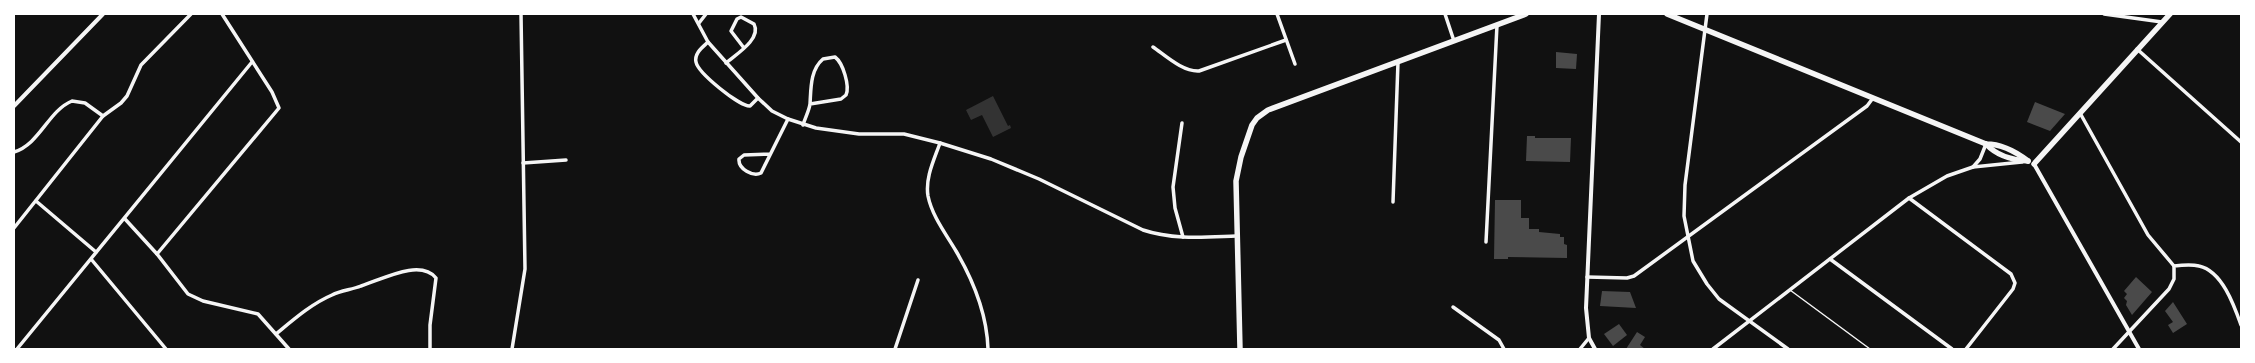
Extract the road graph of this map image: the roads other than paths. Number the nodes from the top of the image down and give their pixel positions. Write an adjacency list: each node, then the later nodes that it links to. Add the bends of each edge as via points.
1 (103, 14): 32 (street)
2 (191, 14): 34 (street, via 141,66 122,103)
3 (222, 14): 25 (street)
4 (521, 14): 45 (street)
5 (693, 14): 16 (street)
6 (706, 14): 16 (street)
7 (1277, 14): 19 (street)
8 (1445, 14): 20 (street)
9 (1526, 14): 17 (main road)
10 (1599, 14): 62 (street)
11 (1667, 14): 18 (main road)
12 (1708, 14): 18 (street)
13 (2104, 14): 15 (street)
14 (2170, 14): 15 (main road)
15 (2162, 22): 24 (main road)
16 (698, 23): 21 (street)
17 (1497, 25): 20 (main road); 56 (street)
18 (1705, 30): 30 (main road); 55 (street, via 1685,185 1684,216)
19 (1286, 40): 22 (street, via 1192,72); 28 (street)
20 (1454, 41): 26 (main road)
21 (708, 42): 27 (street); 29 (street, via 698,52 695,61 699,70 740,104 750,106)
22 (1153, 47)
23 (744, 48): 23 (street, via 756,28 753,23 741,17 737,19 731,31); 27 (street)
24 (2137, 49): 33 (main road); 38 (street)
25 (252, 62): 51 (street); 58 (street, via 272,92 279,108)
26 (1398, 62): 50 (street); 53 (main road, via 1268,110 1257,118 1249,133 1236,181)
27 (726, 63): 29 (street)
28 (1295, 64)
29 (758, 98): 35 (street, via 772,111)
30 (1873, 98): 40 (main road); 55 (street, via 1867,106)
31 (810, 104): 31 (street, via 841,99 846,95 848,86 840,62 835,57 822,59 816,67 810,90); 37 (street)
32 (14, 106)
33 (2079, 112): 46 (main road); 61 (street, via 2148,235)
34 (103, 116): 41 (street, via 85,103 72,101 64,106 28,145); 49 (street)
35 (788, 119): 37 (street); 42 (street)
36 (1182, 123): 54 (street, via 1173,187 1175,208)
37 (803, 125): 39 (street, via 859,134 904,134)
38 (2241, 142)
39 (940, 143): 54 (street, via 990,159 1039,179 1143,230 1160,236); 77 (street, via 928,176 928,196 935,215 975,292)
40 (1986, 144): 44 (main road, via 2003,147); 47 (street, via 1980,159)
41 (14, 152)
42 (770, 154): 42 (street, via 758,174 741,168 738,164 740,157 744,155)
43 (566, 160): 45 (street)
44 (2028, 161): 47 (street)
45 (523, 163): 75 (street, via 524,269)
46 (2034, 164): 68 (street)
47 (1973, 167): 48 (street, via 1947,176)
48 (1909, 198): 60 (street); 86 (street, via 2011,274 2015,283)
49 (36, 201): 52 (street); 57 (street)
50 (1393, 202)
51 (125, 219): 57 (street); 58 (street)
52 (14, 228)
53 (1236, 236): 54 (street); 78 (main road)
54 (1183, 237)
55 (1688, 238): 62 (street, via 1631,278); 66 (street, via 1694,261 1707,284 1719,299)
56 (1486, 242)
57 (96, 252): 59 (street)
58 (157, 254): 69 (street, via 188,294 203,301 255,313)
59 (91, 259): 71 (street); 72 (street)
60 (1830, 259): 64 (street); 85 (street)
61 (2174, 266): 67 (street, via 2206,268 2214,275); 68 (street, via 2174,279 2169,289)
62 (1587, 277): 70 (street)
63 (918, 280): 76 (street)
64 (1790, 290): 66 (street); 84 (lane)
65 (1453, 307): 79 (street, via 1500,340)
66 (1749, 320): 82 (street); 83 (street)
67 (2241, 325)
68 (2130, 332): 87 (street); 88 (street)
69 (276, 334): 73 (street); 74 (street, via 331,295 413,270 432,273 436,278 430,325)
70 (1588, 338): 80 (street); 81 (street)
71 (17, 349)
72 (166, 349)
73 (289, 349)
74 (430, 349)
75 (512, 349)
76 (895, 349)
77 (988, 349)
78 (1240, 349)
79 (1504, 349)
80 (1580, 349)
81 (1595, 349)
82 (1713, 349)
83 (1788, 349)
84 (1870, 349)
85 (1952, 349)
86 (1966, 349)
87 (2113, 349)
88 (2139, 349)

